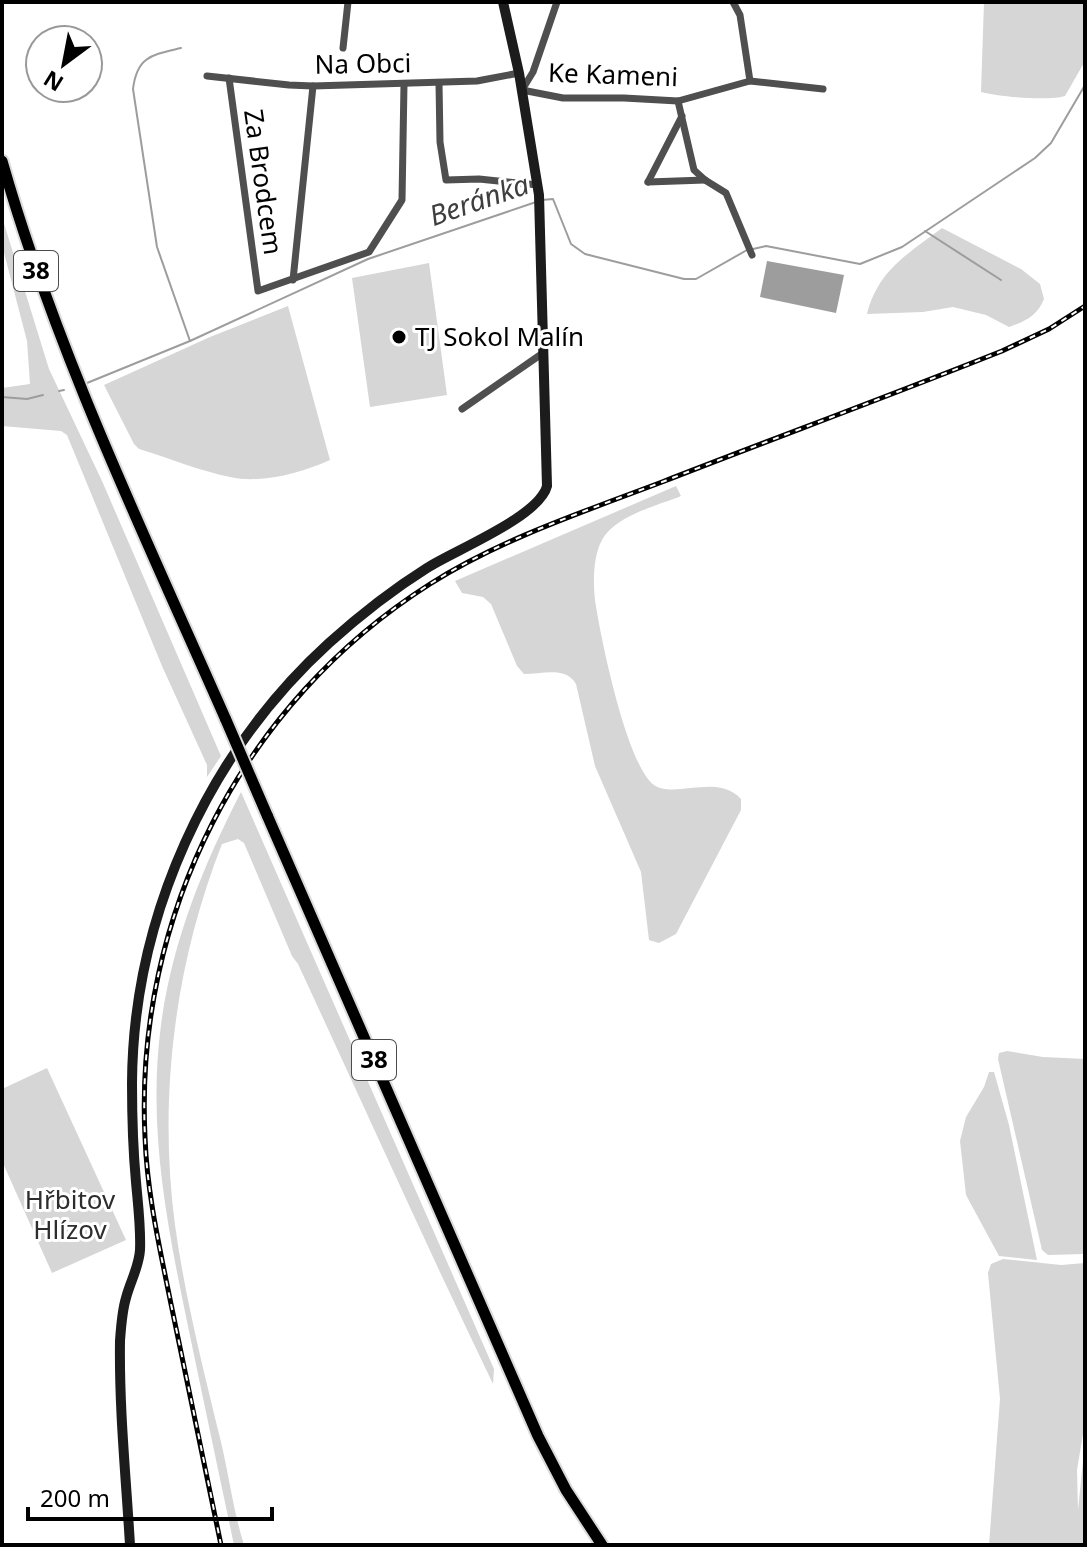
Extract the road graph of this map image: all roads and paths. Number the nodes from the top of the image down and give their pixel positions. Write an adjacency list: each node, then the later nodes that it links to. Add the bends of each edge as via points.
1 (348, 2): 5 (street)
2 (503, 2): 6 (street)
3 (557, 2): 14 (street)
4 (733, 2): 9 (street, via 740,15)
5 (343, 48)
6 (519, 73): 10 (street, Na Obci); 14 (street)
7 (207, 76): 8 (street, Na Obci)
8 (229, 78): 12 (street, Na Obci); 21 (street, Za Brodcem, via 258,291)
9 (750, 81): 13 (street, Ke Kameni); 15 (street, Ke Kameni)
10 (439, 83): 11 (street, Na Obci); 19 (street, via 446,180 479,179)
11 (404, 84): 12 (street, Na Obci); 21 (street, via 402,200 369,252)
12 (313, 86): 21 (street)
13 (823, 89)
14 (522, 90): 15 (street, Ke Kameni, via 563,98); 19 (street)
15 (678, 101): 16 (street)
16 (683, 114): 18 (street, via 694,170); 18 (street, via 648,182)
17 (2, 161): 25 (main road, 38, bridge, via 77,379 538,1436)
18 (705, 180): 20 (street, via 726,193)
19 (539, 195): 22 (street)
20 (752, 255)
21 (293, 280)
22 (543, 353): 23 (street); 24 (street, via 545,495 495,531 401,585 296,675 234,754 175,864 151,939 133,1054 140,1251 120,1339)
23 (462, 409)
24 (130, 1545)
25 (602, 1545)

